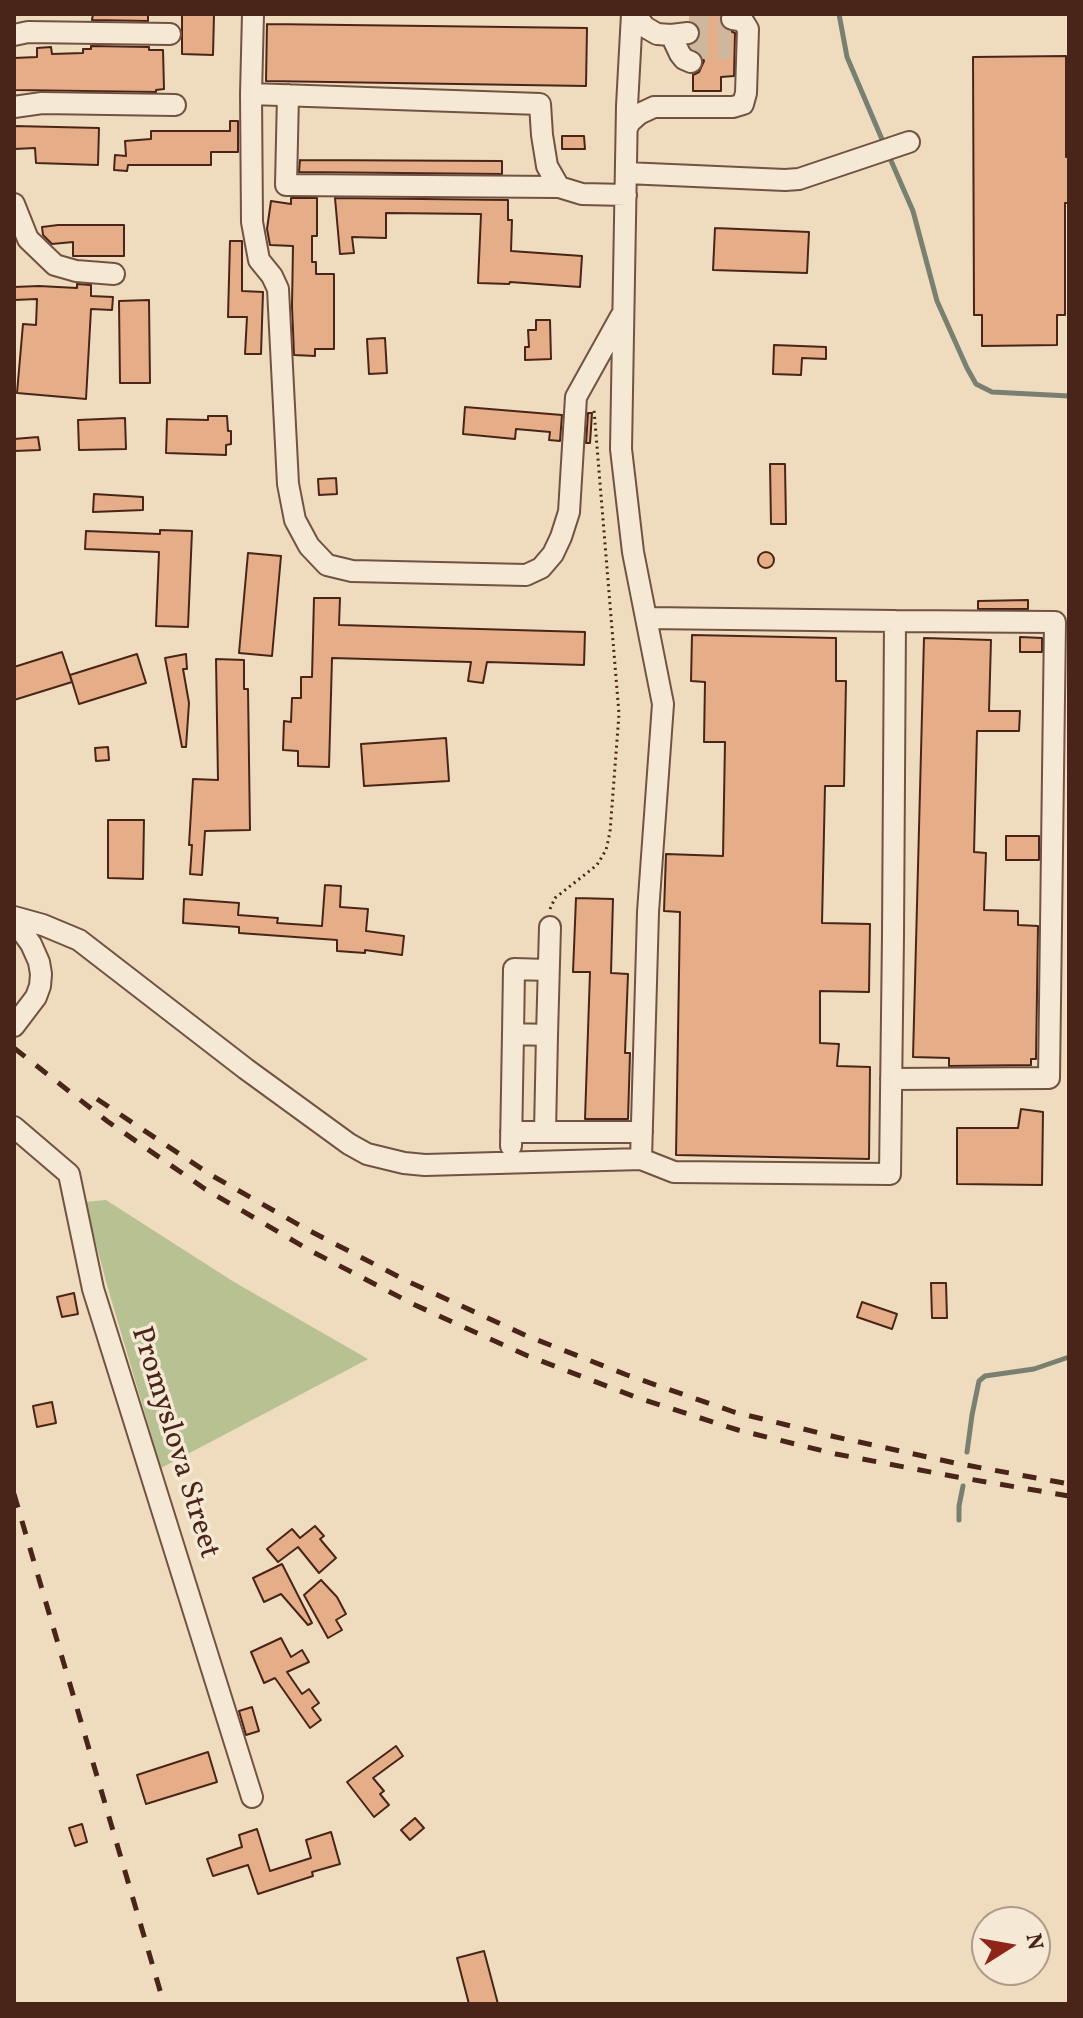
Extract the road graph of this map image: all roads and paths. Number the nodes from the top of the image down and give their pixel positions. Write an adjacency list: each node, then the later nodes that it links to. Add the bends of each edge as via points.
1 (253, 14): 8 (street)
2 (633, 14): 6 (street); 6 (street, via 645,27 681,38 642,40)
3 (170, 34): 4 (street)
4 (14, 35)
5 (738, 48): 12 (street, via 742,106)
6 (630, 56): 7 (street)
7 (629, 79): 12 (street, via 636,94); 13 (street)
8 (251, 94): 9 (street); 20 (street, via 252,222 259,260 278,289 288,484 295,520 327,565 352,571 510,575 541,568 553,554 569,512 576,397)
9 (288, 95): 16 (street, via 540,104 547,166); 16 (street, via 286,185)
10 (175, 105): 11 (street)
11 (14, 107)
12 (654, 107): 13 (street)
13 (627, 128): 15 (street)
14 (909, 142): 15 (street, via 799,179)
15 (626, 173): 17 (street)
16 (559, 187): 17 (street, via 582,194)
17 (626, 195): 20 (street)
18 (14, 204): 19 (street, via 28,239 55,265)
19 (114, 274)
20 (624, 311): 22 (street, via 621,449)
21 (594, 399): 25 (path, via 619,714 610,832 597,865 555,898)
22 (647, 618): 23 (street); 34 (street, via 663,704 648,912)
23 (895, 621): 30 (street); 30 (street, via 1055,622 1049,1078)
24 (14, 919): 27 (street, via 31,944 41,974 36,997); 36 (street, via 79,940 258,1078 367,1154 425,1165)
25 (550, 927): 26 (street)
26 (548, 970): 28 (street, via 514,969); 29 (street)
27 (14, 1026)
28 (513, 1034): 29 (street); 32 (street)
29 (547, 1035): 33 (street)
30 (891, 1079): 35 (street, via 890,1174 674,1172)
31 (14, 1127): 37 (street, Promyslova Street, via 69,1174 93,1289)
32 (511, 1132): 33 (street); 36 (street)
33 (545, 1132): 34 (street)
34 (642, 1132): 35 (street)
35 (641, 1159): 36 (street)
36 (521, 1162)
37 (252, 1797)

